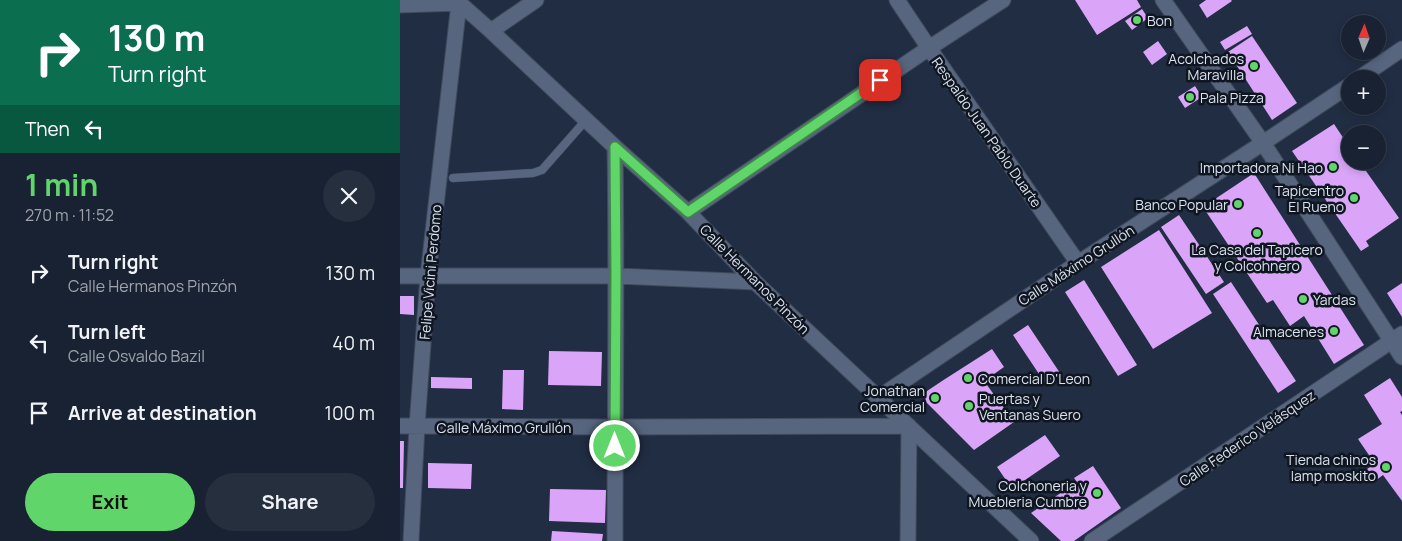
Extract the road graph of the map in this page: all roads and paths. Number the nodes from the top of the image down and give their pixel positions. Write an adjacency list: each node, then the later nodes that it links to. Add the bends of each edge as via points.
1 (536, 0): 7 (street)
2 (897, 0): 8 (street, Respaldo Juan Pablo Duarte)
3 (1003, 0): 8 (street)
4 (1163, 0): 13 (street)
5 (457, 2): 6 (street); 7 (street, Calle Hermanos Pinzón); 19 (street, Felipe Vicini Perdomo)
6 (400, 6)
7 (490, 31): 12 (street, Calle Hermanos Pinzón)
8 (928, 48): 16 (street); 17 (street, Respaldo Juan Pablo Duarte)
9 (1402, 49): 10 (street)
10 (1371, 70)
11 (1341, 90): 13 (street, Calle Máximo Grullón)
12 (586, 120): 14 (street, Calle Hermanos Pinzón); 15 (lane, via 542,170)
13 (1263, 143): 17 (street, Calle Máximo Grullón); 22 (street)
14 (615, 147): 16 (street, Calle Hermanos Pinzón); 20 (street)
15 (453, 178)
16 (688, 212): 21 (street, Calle Hermanos Pinzón)
17 (1078, 263): 24 (street, Calle Máximo Grullón)
18 (400, 276): 19 (street)
19 (428, 276): 20 (street); 26 (street, Felipe Vicini Perdomo)
20 (616, 276): 21 (street); 28 (street)
21 (755, 282): 24 (street, Calle Hermanos Pinzón)
22 (1397, 338): 23 (street); 33 (street, Calle Federico Velásquez)
23 (1402, 357)
24 (878, 398): 27 (street, Calle Hermanos Pinzón)
25 (400, 426): 26 (street, Calle Máximo Grullón)
26 (417, 426): 28 (street, Calle Máximo Grullón); 29 (street, Felipe Vicini Perdomo)
27 (909, 426): 28 (street, Calle Máximo Grullón); 31 (street); 32 (street, Calle Hermanos Pinzón)
28 (615, 428): 30 (street)
29 (411, 541)
30 (615, 541)
31 (908, 541)
32 (1031, 541)
33 (1092, 541)

